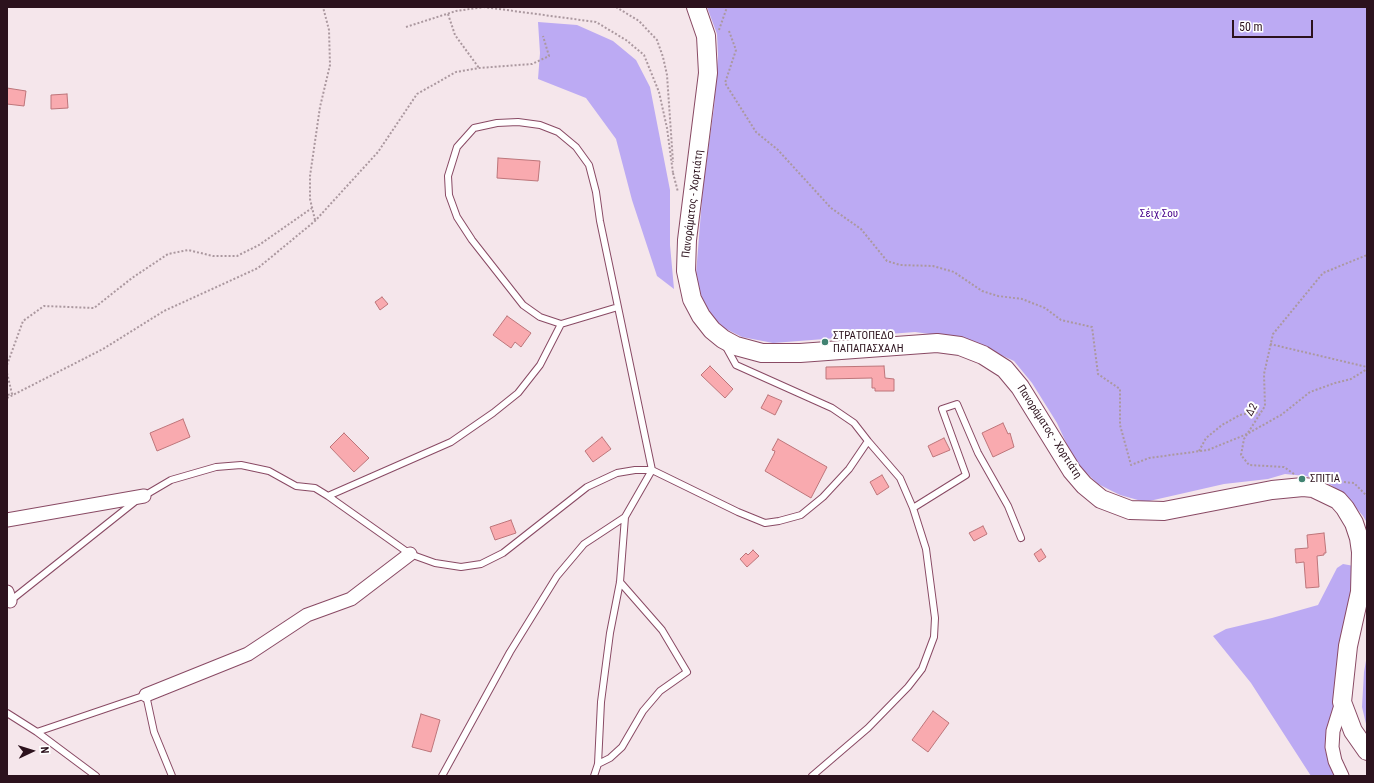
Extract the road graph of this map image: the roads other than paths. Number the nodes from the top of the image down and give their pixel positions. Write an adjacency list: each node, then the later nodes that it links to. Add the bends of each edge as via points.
1 (696, 7): 4 (main road, Πανοράματος - Χορτιάτη, via 706,36 708,73 686,257 688,284 701,316)
2 (618, 307): 3 (lane); 3 (lane, via 589,165 576,148 558,132 540,125 518,122 474,128 458,147 448,176 449,195 457,217 523,305 540,317); 6 (lane)
3 (561, 324): 8 (lane, via 540,365 518,393 493,413 452,442)
4 (719, 336): 5 (lane, via 736,364 832,408 854,423); 17 (main road, Πανοράματος - Χορτιάτη, via 746,350 769,353 944,343 983,355 1004,369 1020,387 1072,471 1084,485 1101,499 1130,510 1164,511 1294,487 1313,488 1329,494 1350,514 1361,552 1360,592 1348,646)
5 (868, 440): 6 (lane, via 849,469 823,497 801,515 779,521 765,522 738,512); 9 (lane, via 900,478)
6 (652, 470): 10 (lane); 13 (lane, via 617,473 587,487 503,553 481,564 461,567 435,563)
7 (144, 496): 8 (lane, via 170,480 216,466 241,465 269,471 296,486 315,488); 11 (street); 15 (lane)
8 (328, 496): 13 (lane)
9 (913, 508): 12 (lane, via 966,474 942,409 956,404 978,453 1008,506); 26 (lane, via 926,549 933,596 934,637 929,654 908,688 868,728)
10 (625, 517): 14 (lane); 24 (lane, via 584,544 557,576 510,652)
11 (7, 520)
12 (1021, 538)
13 (410, 554): 16 (street, via 351,599 307,615 248,654)
14 (620, 582): 21 (lane, via 601,702); 21 (lane, via 662,630 687,672 660,691 643,711 622,747 610,758)
15 (8, 599)
16 (146, 695): 19 (lane); 23 (lane, via 154,732)
17 (1342, 702): 20 (main road, Πανοράματος - Χορτιάτη, via 1353,731); 27 (street, via 1333,731 1332,747)
18 (7, 714): 19 (lane)
19 (37, 732): 22 (lane)
20 (1367, 751)
21 (598, 764): 25 (lane)
22 (96, 776)
23 (172, 776)
24 (442, 776)
25 (594, 776)
26 (812, 776)
27 (1342, 776)

